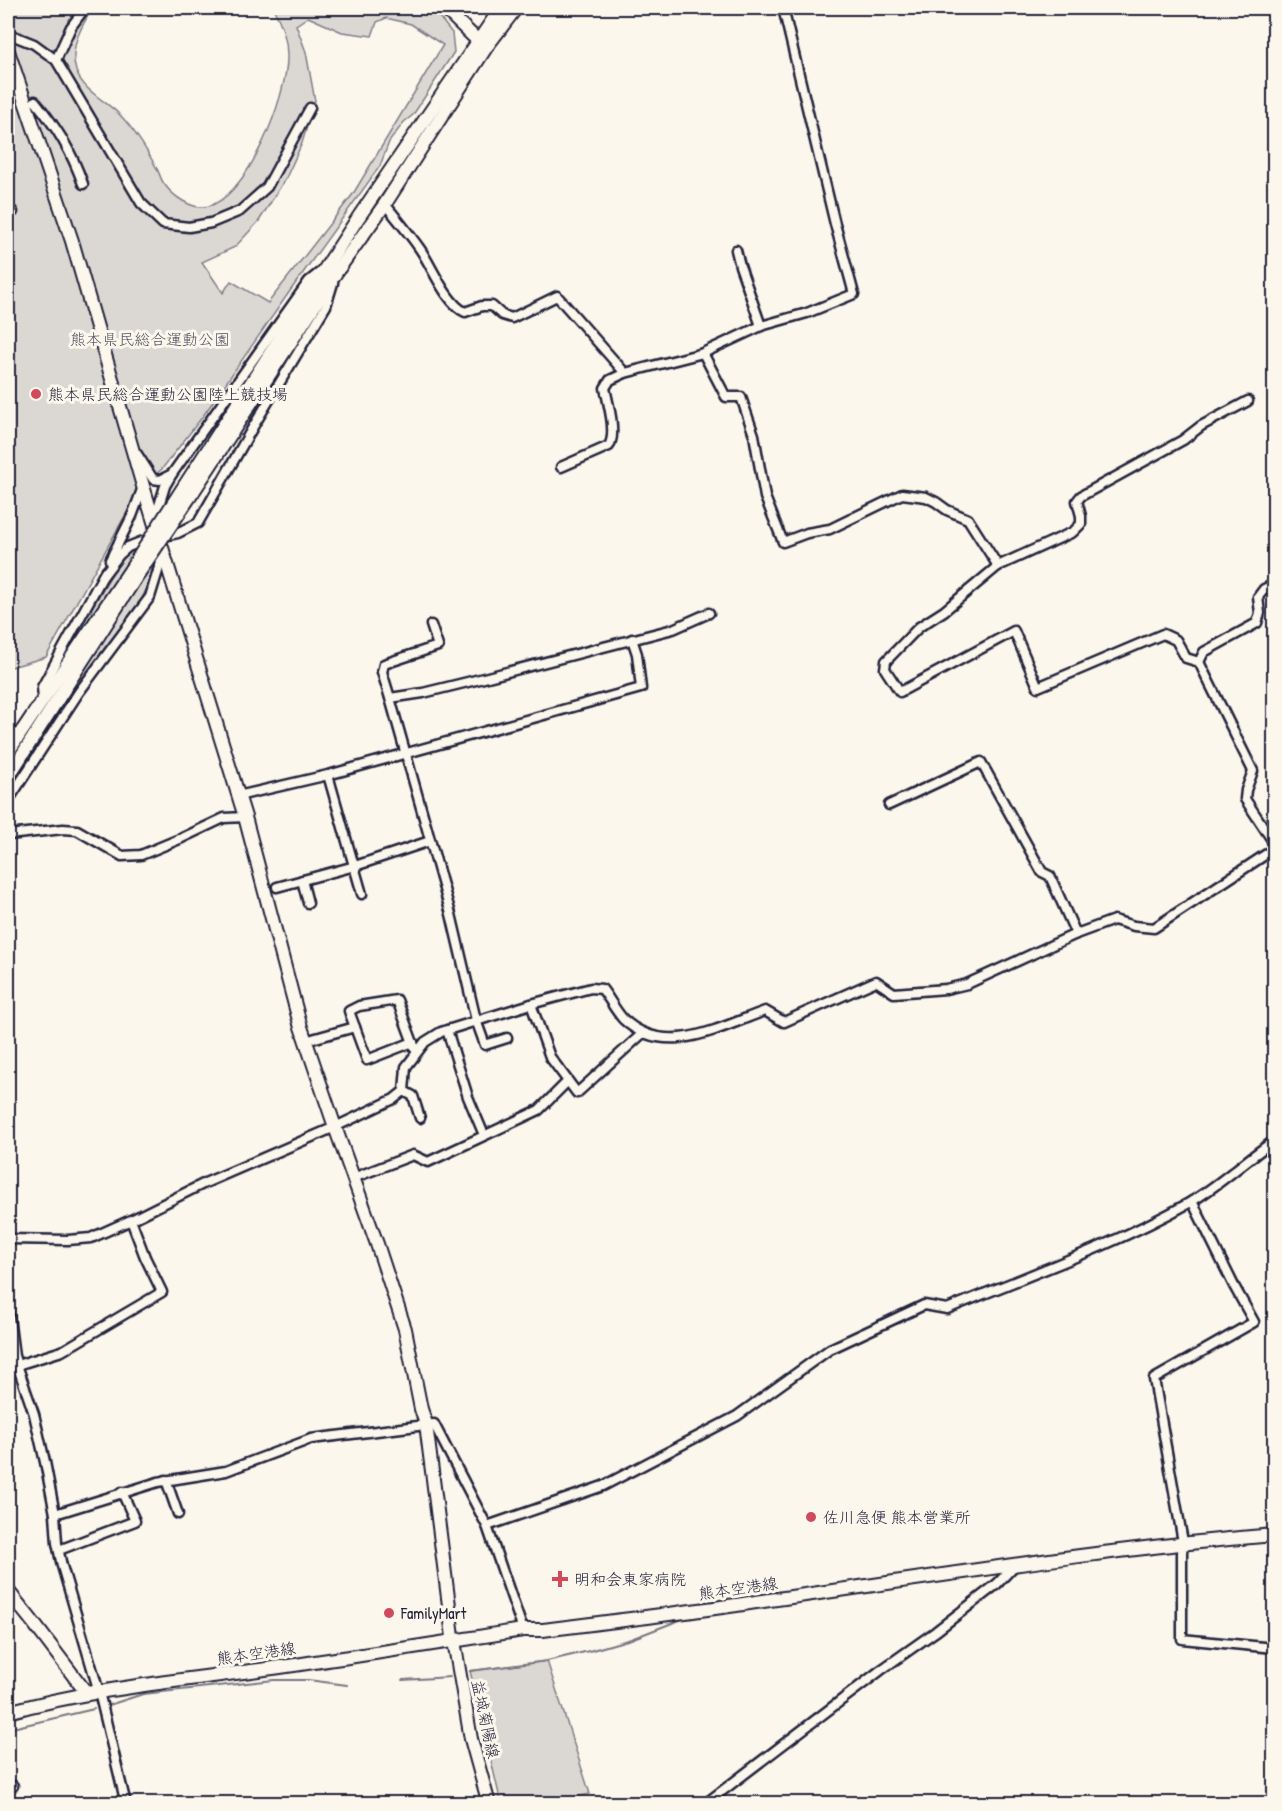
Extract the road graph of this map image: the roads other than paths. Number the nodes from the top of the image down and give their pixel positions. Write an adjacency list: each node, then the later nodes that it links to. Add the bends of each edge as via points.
1 (85, 8): 9 (street)
2 (444, 8): 7 (street)
3 (501, 8): 7 (street)
4 (516, 8): 7 (street)
5 (783, 8): 16 (street, via 854,294)
6 (14, 36): 9 (street)
7 (482, 43): 13 (street); 15 (street, via 418,132)
8 (8, 51): 20 (street, 益城菊陽線, via 72,241)
9 (56, 60): 11 (street, via 141,203 163,224 189,227 240,211 267,187)
10 (35, 101): 12 (street, via 74,158)
11 (310, 108)
12 (83, 184)
13 (385, 204): 15 (street); 18 (street, via 459,309 465,312 492,306 512,318 557,296)
14 (736, 250): 16 (street)
15 (332, 268): 22 (street, via 309,280); 25 (street, via 326,306 198,523); 27 (street, bridge)
16 (761, 326): 17 (street)
17 (703, 353): 18 (street); 26 (street, via 726,397 741,397 754,435 765,496 783,542 830,529 903,494 926,497 968,519)
18 (625, 373): 21 (street, via 610,380 605,388 612,424 609,446)
19 (1248, 401): 26 (street, via 1081,496 1077,501 1081,524 1073,532)
20 (131, 443): 22 (street, via 153,479); 23 (street, 益城菊陽線)
21 (561, 467)
22 (172, 474): 24 (street)
23 (143, 486): 24 (street, 益城菊陽線); 28 (street)
24 (154, 522): 25 (street, 益城菊陽線)
25 (161, 544): 28 (street, via 143,541 128,547); 40 (street, 益城菊陽線); 41 (street, via 150,597 79,692)
26 (998, 566): 33 (street, via 919,627 885,661 885,669 900,692 1014,631 1038,687 1163,634 1176,640 1186,658)
27 (135, 572): 35 (street); 39 (street)
28 (103, 576): 35 (street, via 42,687)
29 (1275, 584): 33 (street, via 1258,597 1257,623 1204,652)
30 (709, 613): 32 (street, via 673,629)
31 (431, 625): 34 (street, via 438,646 384,664 382,672)
32 (632, 639): 34 (street); 37 (street, via 641,688)
33 (1200, 662): 46 (street, via 1253,771 1245,799)
34 (390, 698): 37 (street)
35 (43, 699): 36 (street)
36 (8, 753)
37 (406, 753): 38 (street); 45 (street)
38 (328, 775): 40 (street); 48 (street)
39 (8, 777)
40 (238, 796): 43 (street, 益城菊陽線)
41 (8, 801)
42 (889, 805): 53 (street, via 981,762 1042,872 1050,876)
43 (245, 817): 44 (street, via 224,818 141,855 122,856 77,830); 60 (street, 益城菊陽線)
44 (8, 835)
45 (430, 841): 48 (street); 55 (street)
46 (1275, 843)
47 (1275, 849): 53 (street, via 1154,928 1114,920)
48 (355, 866): 49 (street); 51 (street)
49 (302, 880): 50 (street); 52 (street)
50 (277, 887)
51 (362, 894)
52 (308, 903)
53 (1076, 934): 58 (street, via 967,984 946,989 894,993 876,981 784,1022 765,1011 671,1040)
54 (531, 1004): 55 (street); 58 (street, via 591,988 602,989 623,1018); 62 (street, via 550,1057)
55 (476, 1020): 57 (street); 59 (street, via 485,1045)
56 (355, 1027): 60 (street); 61 (street, via 367,1060); 61 (street, via 349,1011 397,1000)
57 (447, 1030): 61 (street); 66 (street)
58 (643, 1033): 62 (street, via 577,1093)
59 (507, 1038)
60 (305, 1041): 65 (street, 益城菊陽線)
61 (415, 1047): 63 (street, via 406,1067)
62 (568, 1081): 66 (street, via 539,1110)
63 (404, 1091): 64 (street, via 413,1096); 65 (street)
64 (420, 1118)
65 (335, 1127): 68 (street, 益城菊陽線); 70 (street, via 205,1183)
66 (484, 1135): 68 (street, via 428,1162 413,1155)
67 (1275, 1141): 69 (street)
68 (353, 1178): 74 (street, 益城菊陽線, via 405,1329)
69 (1192, 1201): 79 (street, via 1116,1240 947,1309 924,1305 830,1349 737,1416 603,1486); 81 (street, via 1254,1322 1154,1379)
70 (131, 1221): 71 (street, via 91,1238); 73 (street, via 162,1292 62,1352)
71 (8, 1239)
72 (8, 1309): 73 (street)
73 (17, 1365): 77 (street, via 34,1414)
74 (426, 1424): 75 (street, via 311,1438 226,1471); 79 (street, via 434,1424); 86 (street, 益城菊陽線)
75 (166, 1480): 76 (street); 78 (street)
76 (122, 1492): 77 (street); 82 (street, via 135,1521)
77 (55, 1514): 82 (street)
78 (178, 1514)
79 (487, 1526): 85 (street)
80 (1275, 1535): 81 (street, 熊本空港線)
81 (1184, 1542): 83 (street, 熊本空港線); 87 (street, via 1182,1639)
82 (58, 1550): 88 (street)
83 (1016, 1564): 85 (street, 熊本空港線, via 739,1605); 92 (street, via 997,1584 935,1632)
84 (8, 1592): 88 (street, via 85,1690)
85 (523, 1630): 86 (street, 熊本空港線)
86 (453, 1639): 88 (street, 熊本空港線); 91 (street, 益城菊陽線, via 471,1739)
87 (1275, 1648)
88 (99, 1692): 89 (street, 熊本空港線); 90 (street)
89 (8, 1712)
90 (126, 1803)
91 (489, 1803)
92 (705, 1803)

